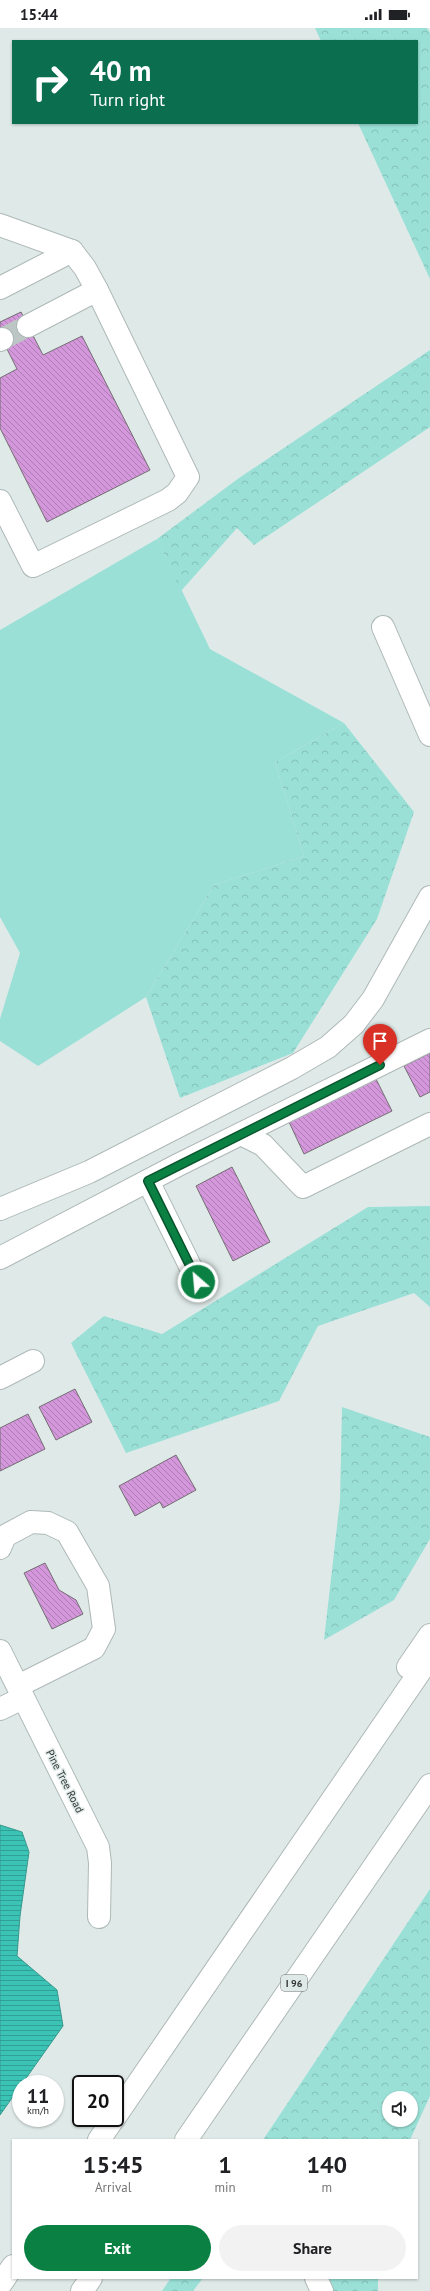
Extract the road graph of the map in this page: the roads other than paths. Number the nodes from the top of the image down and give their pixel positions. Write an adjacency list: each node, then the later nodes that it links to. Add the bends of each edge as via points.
1 (0, 225): 2 (main road)
2 (72, 251): 3 (main road); 4 (main road)
3 (0, 288)
4 (97, 290): 5 (main road); 6 (main road, via 186,471 188,477 185,484 168,500 33,566)
5 (28, 326)
6 (0, 501)
7 (383, 628): 8 (main road)
8 (430, 735)
9 (430, 897): 14 (main road, via 373,999 354,1024 328,1047 89,1172)
10 (430, 1040): 12 (main road)
11 (430, 1124): 12 (main road, via 303,1187 263,1145)
12 (241, 1134): 13 (main road)
13 (148, 1181): 15 (main road); 16 (main road)
14 (0, 1209)
15 (0, 1258)
16 (198, 1282)
17 (33, 1361): 18 (main road)
18 (0, 1378)
19 (0, 1548): 23 (main road, via 5,1536 32,1522 48,1523 67,1532 98,1586 104,1629 94,1648)
20 (430, 1635): 26 (main road, via 380,1709)
21 (0, 1651): 23 (main road, Pine Tree Road)
22 (430, 1657): 26 (main road)
23 (20, 1692): 24 (main road); 27 (main road, Pine Tree Road, via 98,1847)
24 (0, 1709)
25 (430, 1785): 31 (main road, I 96)
26 (327, 1808): 28 (main road)
27 (99, 1917)
28 (124, 2105)
29 (108, 2127): 30 (main road)
30 (100, 2139)
31 (187, 2139)
32 (12, 2267): 35 (main road)
33 (90, 2279): 36 (main road)
34 (316, 2279): 37 (main road)
35 (0, 2285)
36 (82, 2291)
37 (322, 2291)

